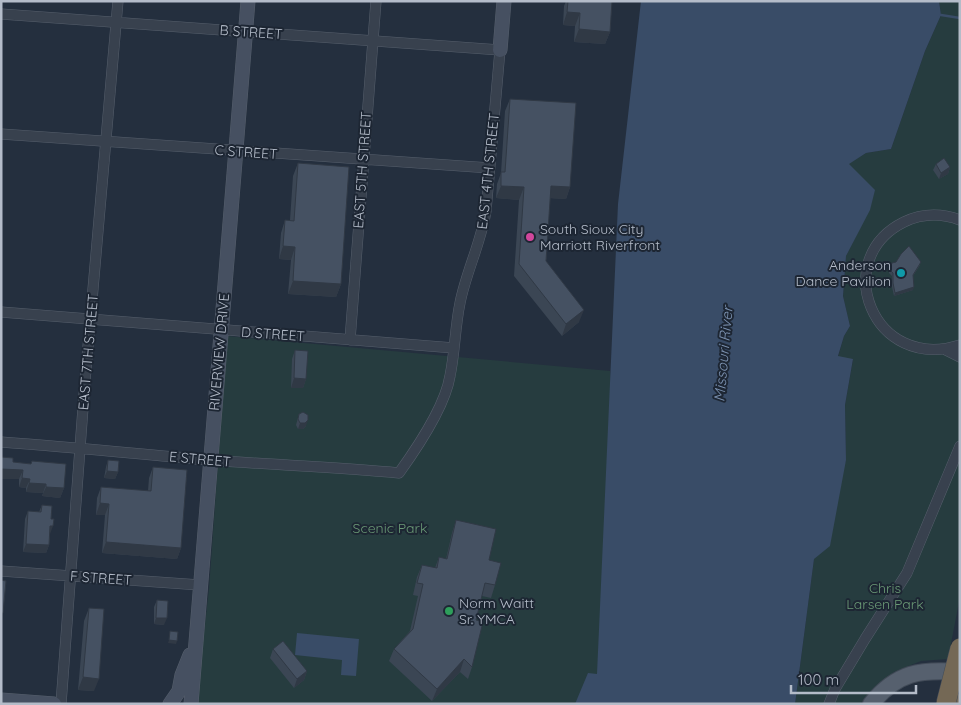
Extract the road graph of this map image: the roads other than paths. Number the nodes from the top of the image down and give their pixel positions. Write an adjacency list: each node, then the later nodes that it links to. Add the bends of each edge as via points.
1 (118, 1): 6 (street, EAST 7TH STREET)
2 (248, 1): 7 (main road, RIVERVIEW DRIVE)
3 (376, 1): 8 (street, EAST 5TH STREET)
4 (504, 1): 9 (main road, EAST 4TH STREET)
5 (1, 14): 6 (street, B STREET)
6 (116, 23): 7 (street, B STREET); 11 (street, EAST 7TH STREET)
7 (245, 31): 8 (street, B STREET); 12 (main road, RIVERVIEW DRIVE)
8 (373, 41): 9 (street, B STREET); 13 (street, EAST 5TH STREET)
9 (500, 50): 14 (street, EAST 4TH STREET)
10 (1, 134): 11 (street, C STREET)
11 (106, 143): 12 (street, C STREET); 17 (street, EAST 7TH STREET)
12 (234, 151): 13 (street, C STREET); 18 (main road, RIVERVIEW DRIVE)
13 (363, 160): 14 (street, C STREET); 19 (street, EAST 5TH STREET)
14 (490, 168): 21 (street, EAST 4TH STREET, via 483,228 466,279)
15 (960, 220): 22 (street, via 932,214 898,224 874,250 867,268 867,294 872,311 891,336 919,349)
16 (1, 312): 17 (street, D STREET)
17 (90, 320): 18 (street, D STREET); 26 (street, EAST 7TH STREET)
18 (221, 330): 19 (street, D STREET); 27 (main road, RIVERVIEW DRIVE)
19 (350, 340): 21 (street, D STREET)
20 (960, 345): 22 (street)
21 (454, 348): 28 (street, EAST 4TH STREET, via 447,388 432,421)
22 (946, 350): 23 (street)
23 (960, 357)
24 (1, 442): 26 (street, E STREET)
25 (960, 446): 40 (street, via 907,574 865,638)
26 (80, 447): 27 (street, E STREET); 30 (street, EAST 7TH STREET)
27 (210, 460): 28 (street, E STREET); 31 (main road, RIVERVIEW DRIVE)
28 (399, 473)
29 (1, 571): 30 (street, F STREET)
30 (70, 576): 31 (street, F STREET); 37 (street, EAST 7TH STREET)
31 (200, 585): 32 (main road, RIVERVIEW DRIVE)
32 (195, 646): 38 (main road, via 182,675 179,691); 39 (main road, RIVERVIEW DRIVE)
33 (960, 648): 42 (highway, bridge)
34 (960, 672): 41 (main road, via 936,671 907,676 891,684)
35 (1, 700): 36 (main road)
36 (54, 704)
37 (60, 704)
38 (170, 704)
39 (191, 704)
40 (829, 704)
41 (871, 704)
42 (946, 704)

